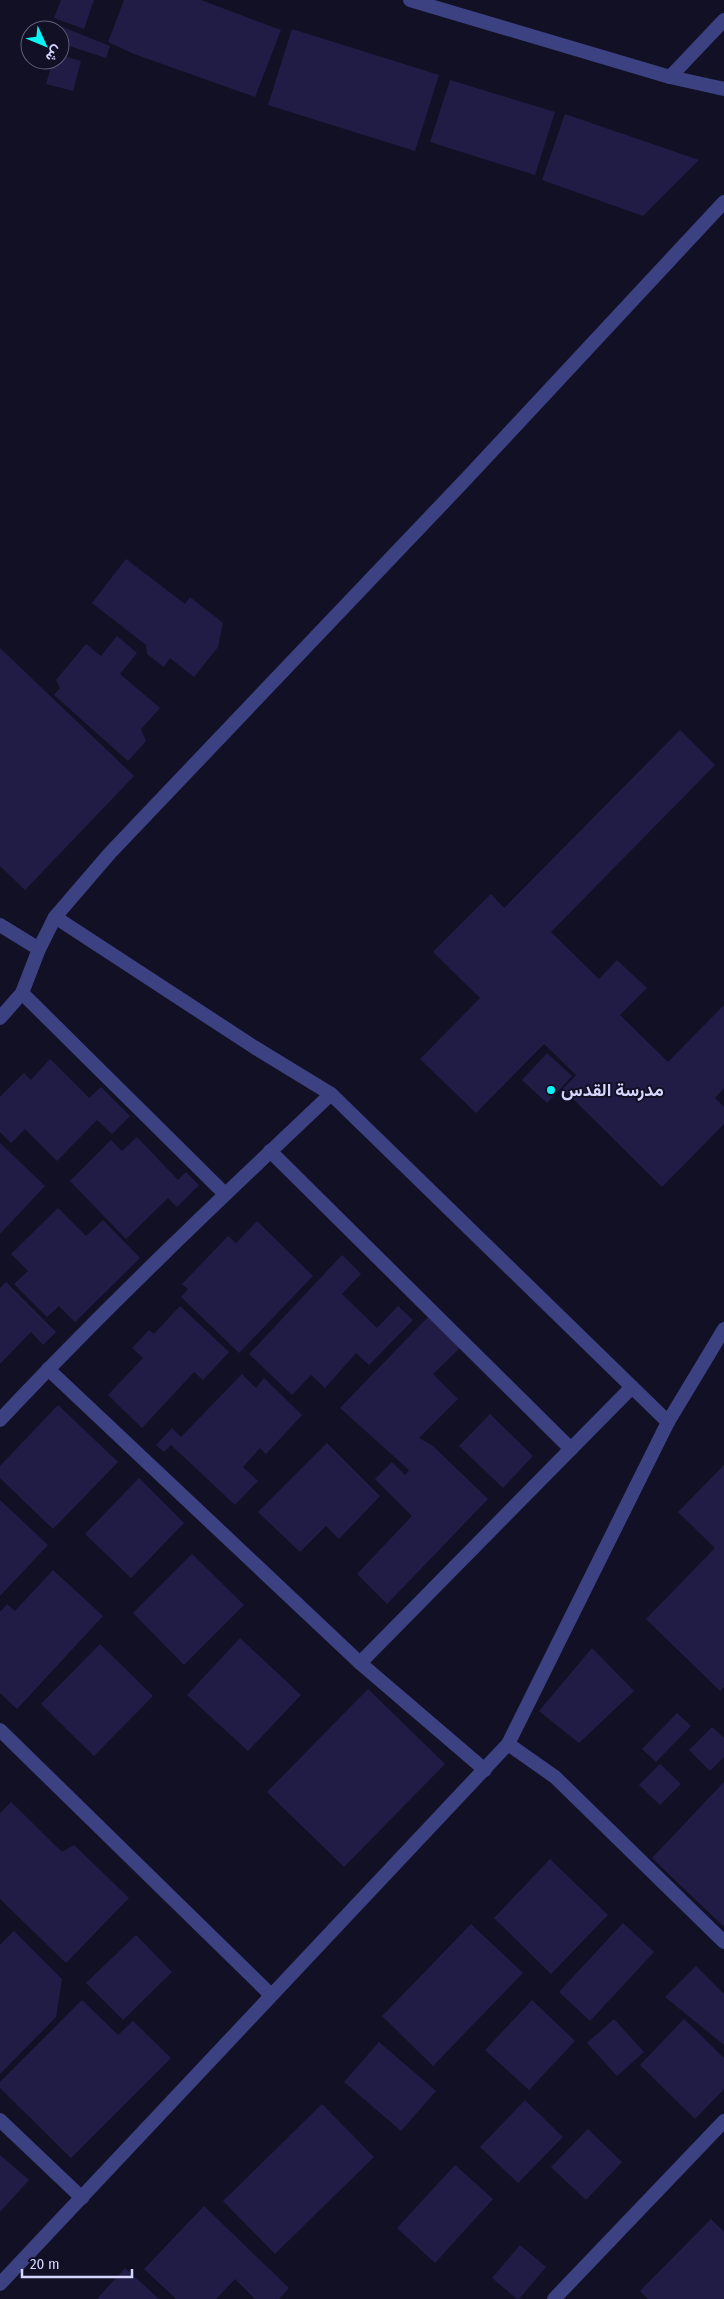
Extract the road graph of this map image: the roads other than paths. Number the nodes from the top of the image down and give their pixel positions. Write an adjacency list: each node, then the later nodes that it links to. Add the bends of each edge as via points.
1 (410, 0): 3 (street)
2 (724, 20): 3 (street)
3 (670, 77): 4 (street)
4 (724, 89)
5 (724, 202): 6 (street, via 473,472 110,853)
6 (55, 917): 8 (street); 11 (street)
7 (0, 925): 8 (street)
8 (39, 949): 9 (street)
9 (22, 993): 10 (street); 13 (street)
10 (0, 1018)
11 (331, 1094): 12 (street); 16 (street)
12 (270, 1151): 13 (street); 19 (street)
13 (225, 1194): 15 (street)
14 (724, 1329): 18 (street)
15 (48, 1369): 17 (street); 20 (street)
16 (632, 1387): 18 (street); 19 (street)
17 (0, 1420)
18 (668, 1422): 22 (street)
19 (571, 1449): 20 (street)
20 (360, 1663): 23 (street)
21 (0, 1730): 25 (street)
22 (508, 1744): 23 (street); 24 (street, via 555,1777)
23 (485, 1770): 25 (street)
24 (724, 1942)
25 (271, 1995): 28 (street)
26 (0, 2120): 28 (street)
27 (724, 2121): 30 (street)
28 (82, 2198): 29 (street)
29 (0, 2284)
30 (554, 2299)

